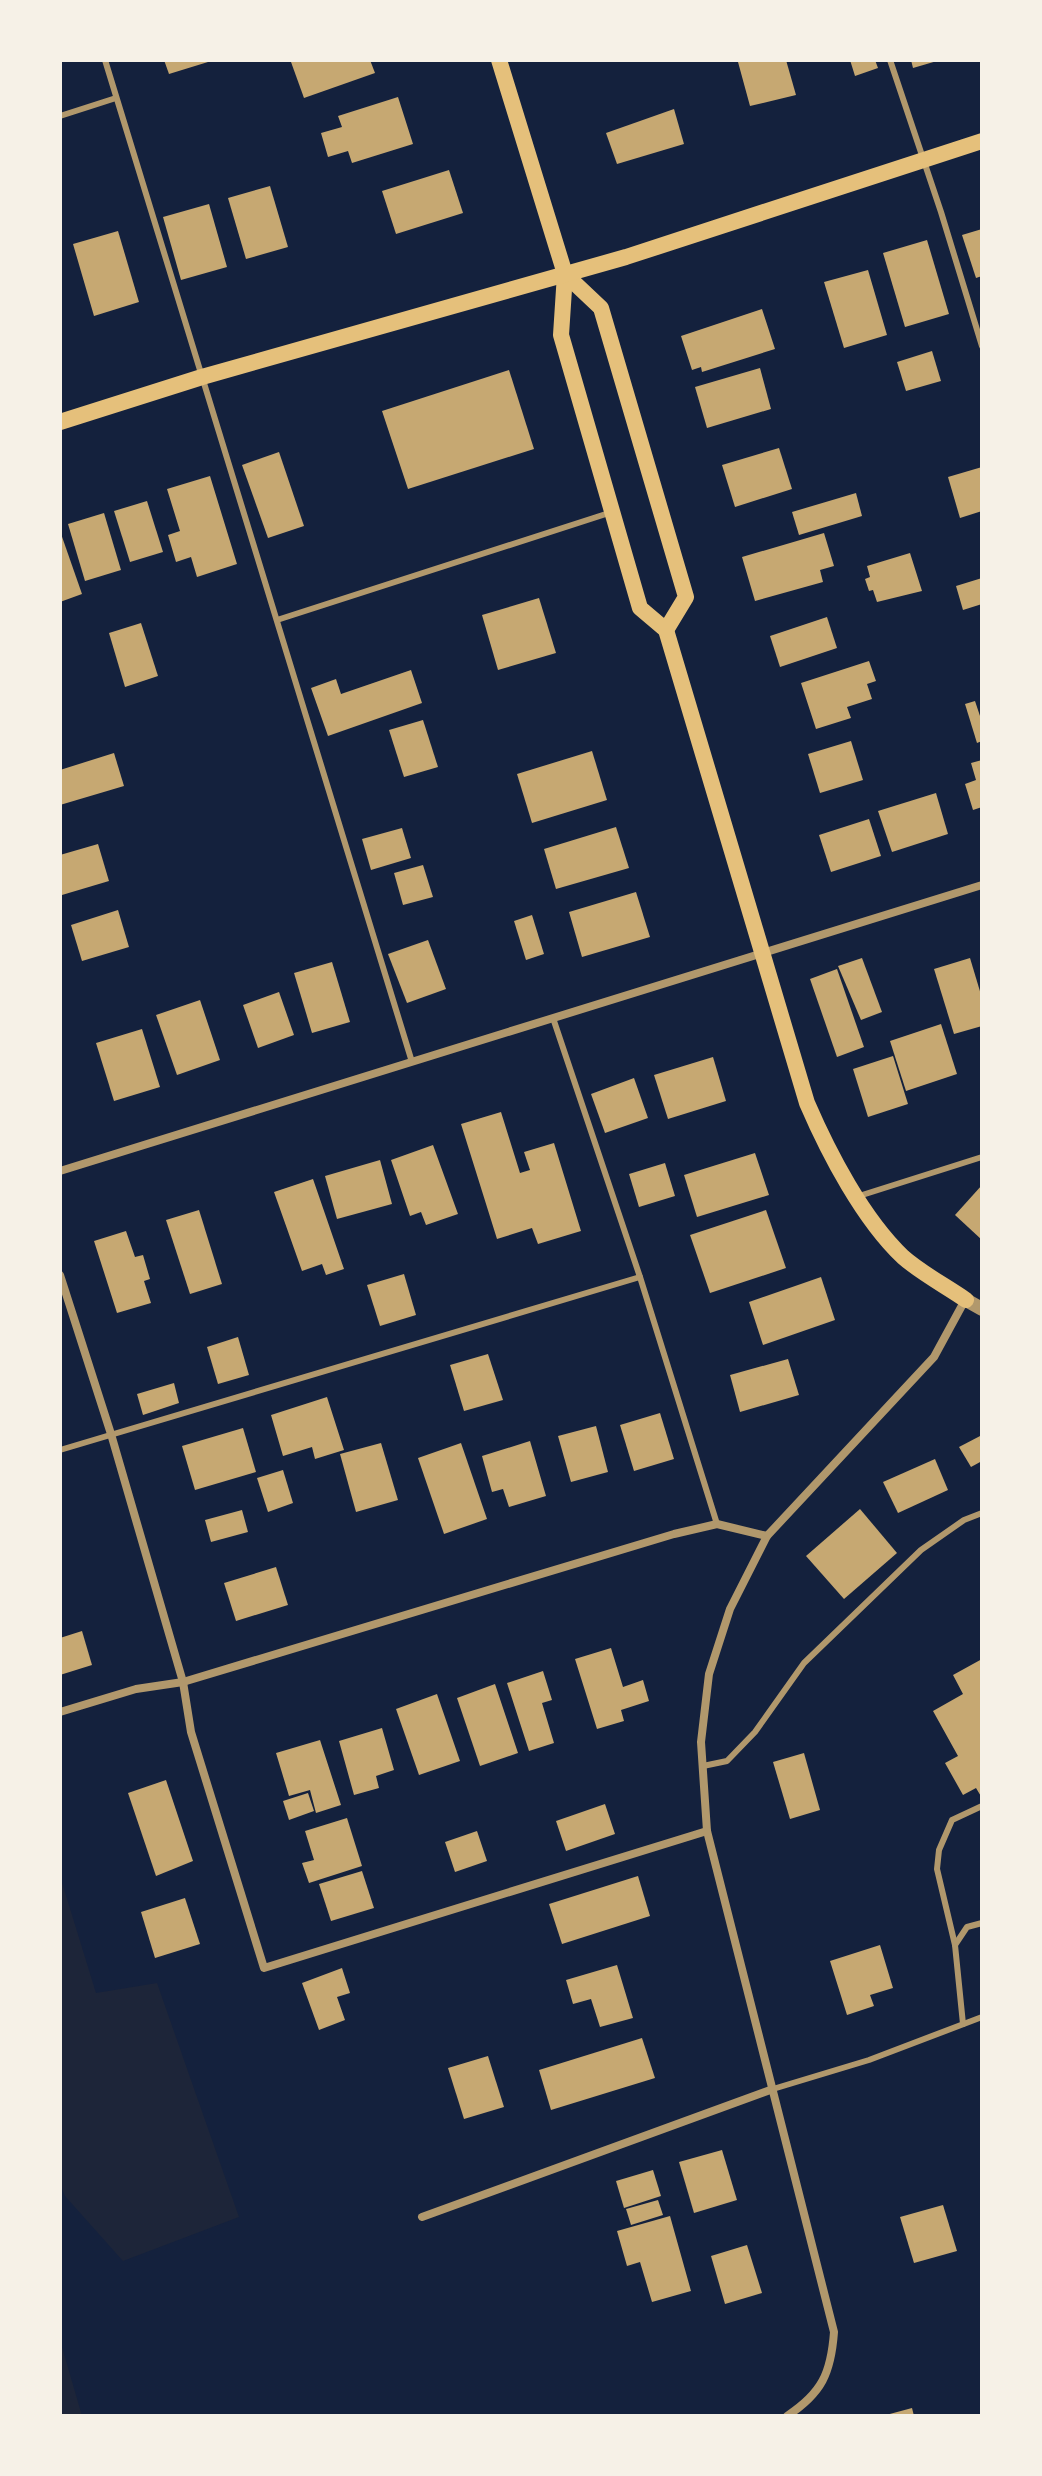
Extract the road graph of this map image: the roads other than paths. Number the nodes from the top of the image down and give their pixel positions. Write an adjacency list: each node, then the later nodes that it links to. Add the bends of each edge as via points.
1 (105, 60): 4 (lane)
2 (499, 60): 8 (main road)
3 (890, 60): 7 (lane)
4 (116, 98): 5 (lane); 10 (lane)
5 (60, 116)
6 (982, 141): 7 (main road)
7 (924, 158): 8 (main road); 9 (lane)
8 (565, 274): 10 (main road); 12 (main road, via 561,335); 14 (main road, via 601,308 686,597)
9 (982, 346)
10 (202, 377): 11 (main road); 13 (lane)
11 (60, 422)
12 (613, 512): 13 (lane); 14 (main road, via 640,608)
13 (277, 620): 18 (lane)
14 (666, 630): 16 (main road)
15 (982, 885): 16 (street)
16 (761, 952): 17 (street); 21 (main road, via 807,1103)
17 (553, 1018): 18 (street); 23 (lane)
18 (413, 1063): 20 (street)
19 (982, 1157): 21 (lane)
20 (60, 1171)
21 (856, 1197): 24 (main road, via 904,1257)
22 (60, 1275): 26 (street)
23 (640, 1277): 26 (lane); 29 (lane)
24 (966, 1300): 25 (street); 30 (street, via 934,1357)
25 (982, 1309)
26 (111, 1434): 27 (lane); 31 (street)
27 (60, 1450)
28 (982, 1513): 33 (lane, via 921,1550 804,1663 755,1732 727,1761)
29 (717, 1524): 30 (street); 31 (street)
30 (767, 1536): 33 (street, via 730,1609 709,1674)
31 (183, 1682): 32 (street, via 136,1689); 35 (street, via 191,1732 264,1968)
32 (60, 1712)
33 (703, 1766): 35 (street)
34 (982, 1806): 37 (lane, via 952,1820 939,1850 937,1869)
35 (707, 1831): 40 (street)
36 (982, 1923): 37 (lane, via 967,1927)
37 (955, 1945): 39 (lane)
38 (982, 2017): 39 (lane)
39 (963, 2024): 40 (lane)
40 (773, 2089): 41 (street); 42 (street, via 834,2332 832,2357 816,2394)
41 (422, 2217)
42 (787, 2416)

